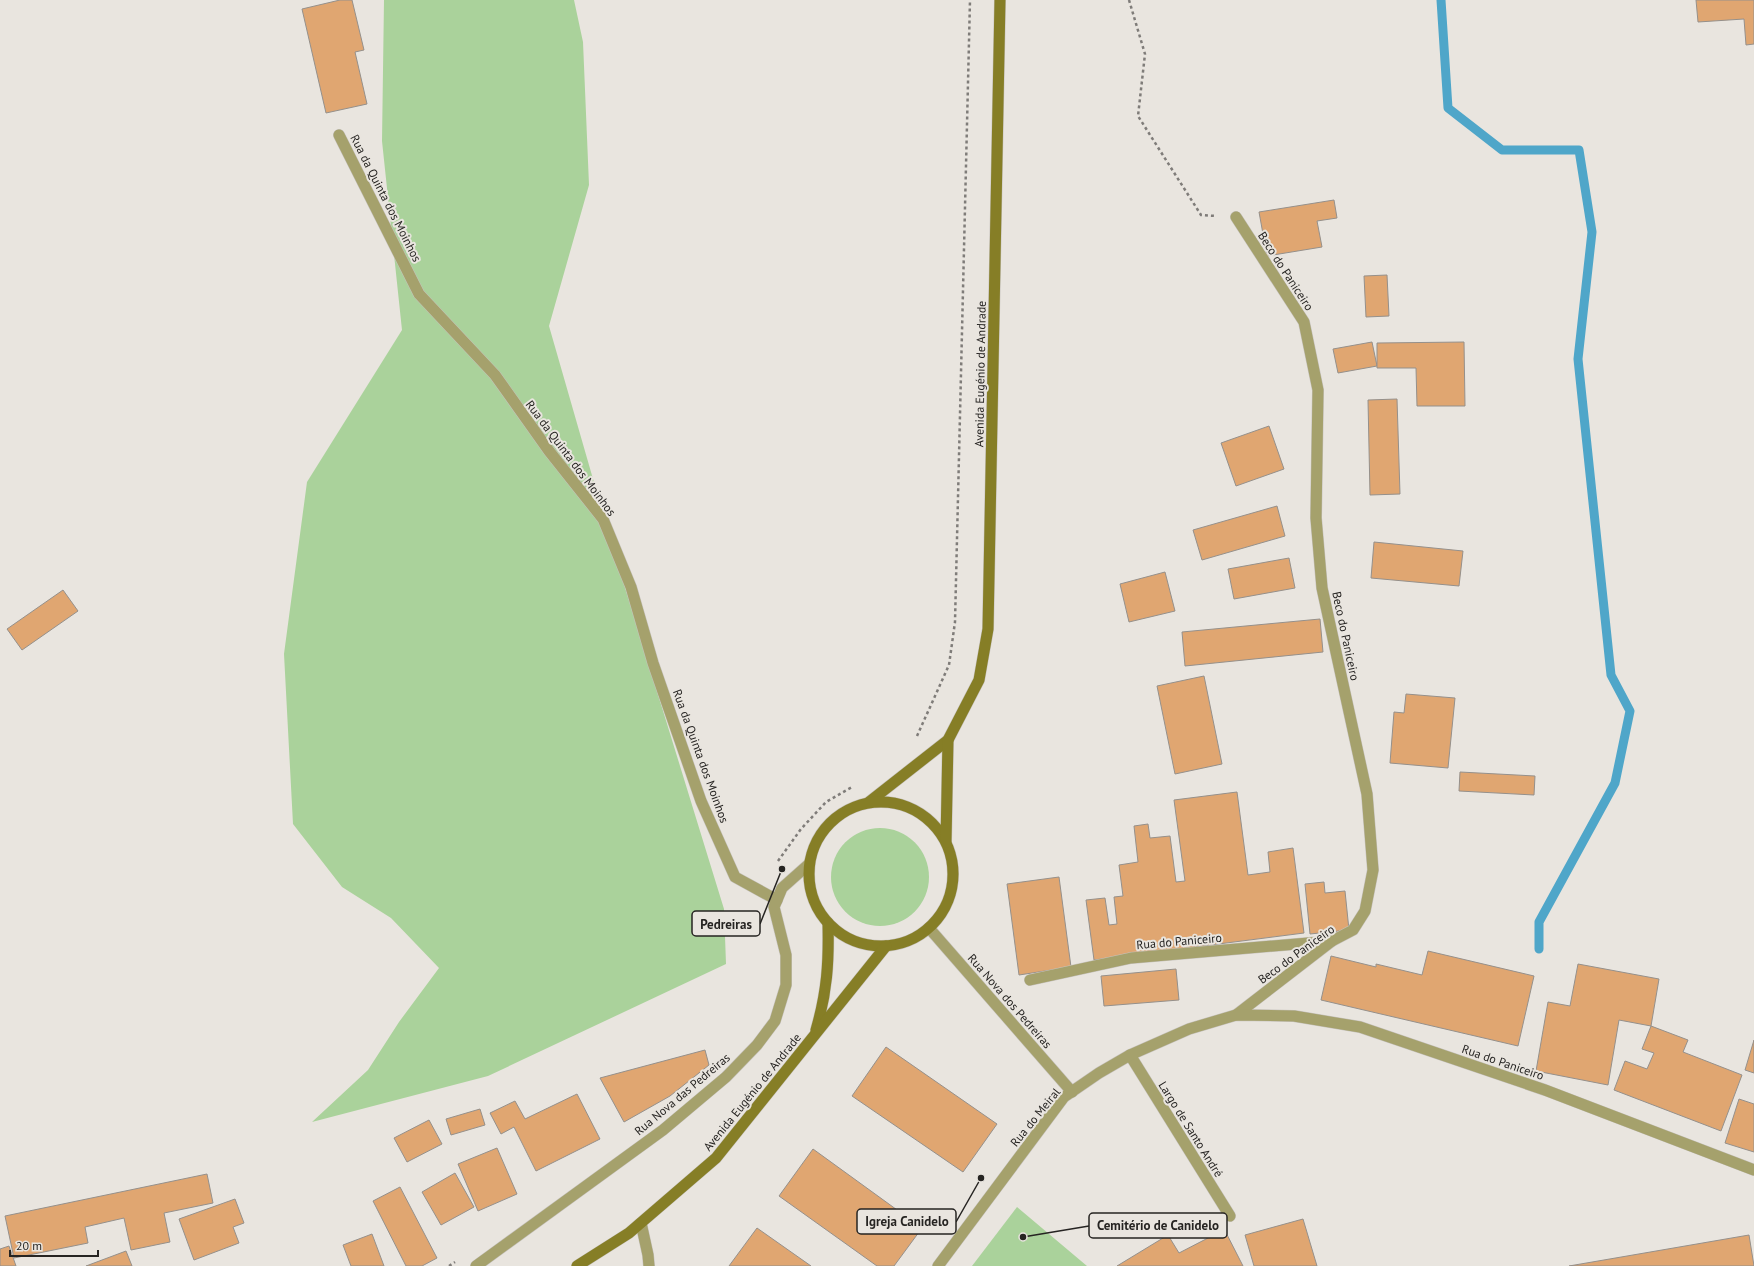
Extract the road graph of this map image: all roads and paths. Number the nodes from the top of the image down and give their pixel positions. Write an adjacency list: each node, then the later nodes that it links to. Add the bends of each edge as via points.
1 (970, 0): 6 (path, via 954,622 949,665)
2 (1000, 0): 7 (main road, Avenida Eugénio de Andrade, via 988,629 979,680)
3 (1128, 0): 5 (path, via 1145,54 1138,116 1201,215)
4 (339, 135): 12 (street, Rua da Quinta dos Moinhos, via 419,294 495,375 549,451 603,519 631,586 653,663 702,801 735,877)
5 (1236, 217): 16 (street, Beco do Paniceiro, via 1304,322 1318,390 1316,518 1322,588 1367,794 1372,870 1365,911 1353,930)
6 (917, 738)
7 (948, 740): 9 (main road, Avenida Eugénio de Andrade); 10 (main road, Avenida Eugénio de Andrade)
8 (858, 785): 12 (path, via 826,802 806,823 774,867)
9 (869, 802): 10 (main road, Avenida Eugénio de Andrade, via 892,802 914,810 933,823); 11 (main road, Avenida Eugénio de Andrade, via 847,809 829,823 816,842)
10 (946, 842): 15 (main road, Avenida Eugénio de Andrade, via 953,865 952,890 942,913)
11 (809, 864): 13 (street, via 782,888); 14 (main road, Avenida Eugénio de Andrade, via 809,885 816,906)
12 (762, 892): 13 (street, Rua da Quinta dos Moinhos)
13 (777, 900): 28 (street, Rua Nova das Pedreiras, via 774,907 786,955 786,985 775,1021 757,1046 726,1077 663,1130)
14 (828, 923): 17 (main road, Avenida Eugénio de Andrade, via 845,936 865,944); 20 (main road, Avenida Eugénio de Andrade, via 828,981)
15 (929, 928): 17 (main road, Avenida Eugénio de Andrade, via 907,942); 22 (street, Rua Nova dos Pedreiras)
16 (1332, 941): 18 (street, Rua do Paniceiro, via 1131,958); 19 (street, Beco do Paniceiro)
17 (886, 946): 20 (main road, Avenida Eugénio de Andrade)
18 (1030, 980)
19 (1236, 1014): 21 (street, Rua do Meiral, via 1188,1029); 23 (street, Rua do Paniceiro, via 1294,1016 1360,1028 1545,1090)
20 (814, 1037): 25 (main road, Avenida Eugénio de Andrade, via 716,1158)
21 (1130, 1055): 22 (street, Rua do Meiral); 24 (street, Largo de Santo André)
22 (1072, 1092): 31 (street, Rua do Meiral, via 1064,1097)
23 (1754, 1170)
24 (1230, 1216)
25 (641, 1222): 29 (main road, Avenida Eugénio de Andrade, via 629,1233); 30 (street)
26 (457, 1260): 27 (path)
27 (449, 1266)
28 (476, 1266)
29 (577, 1266)
30 (649, 1266)
31 (938, 1266)

